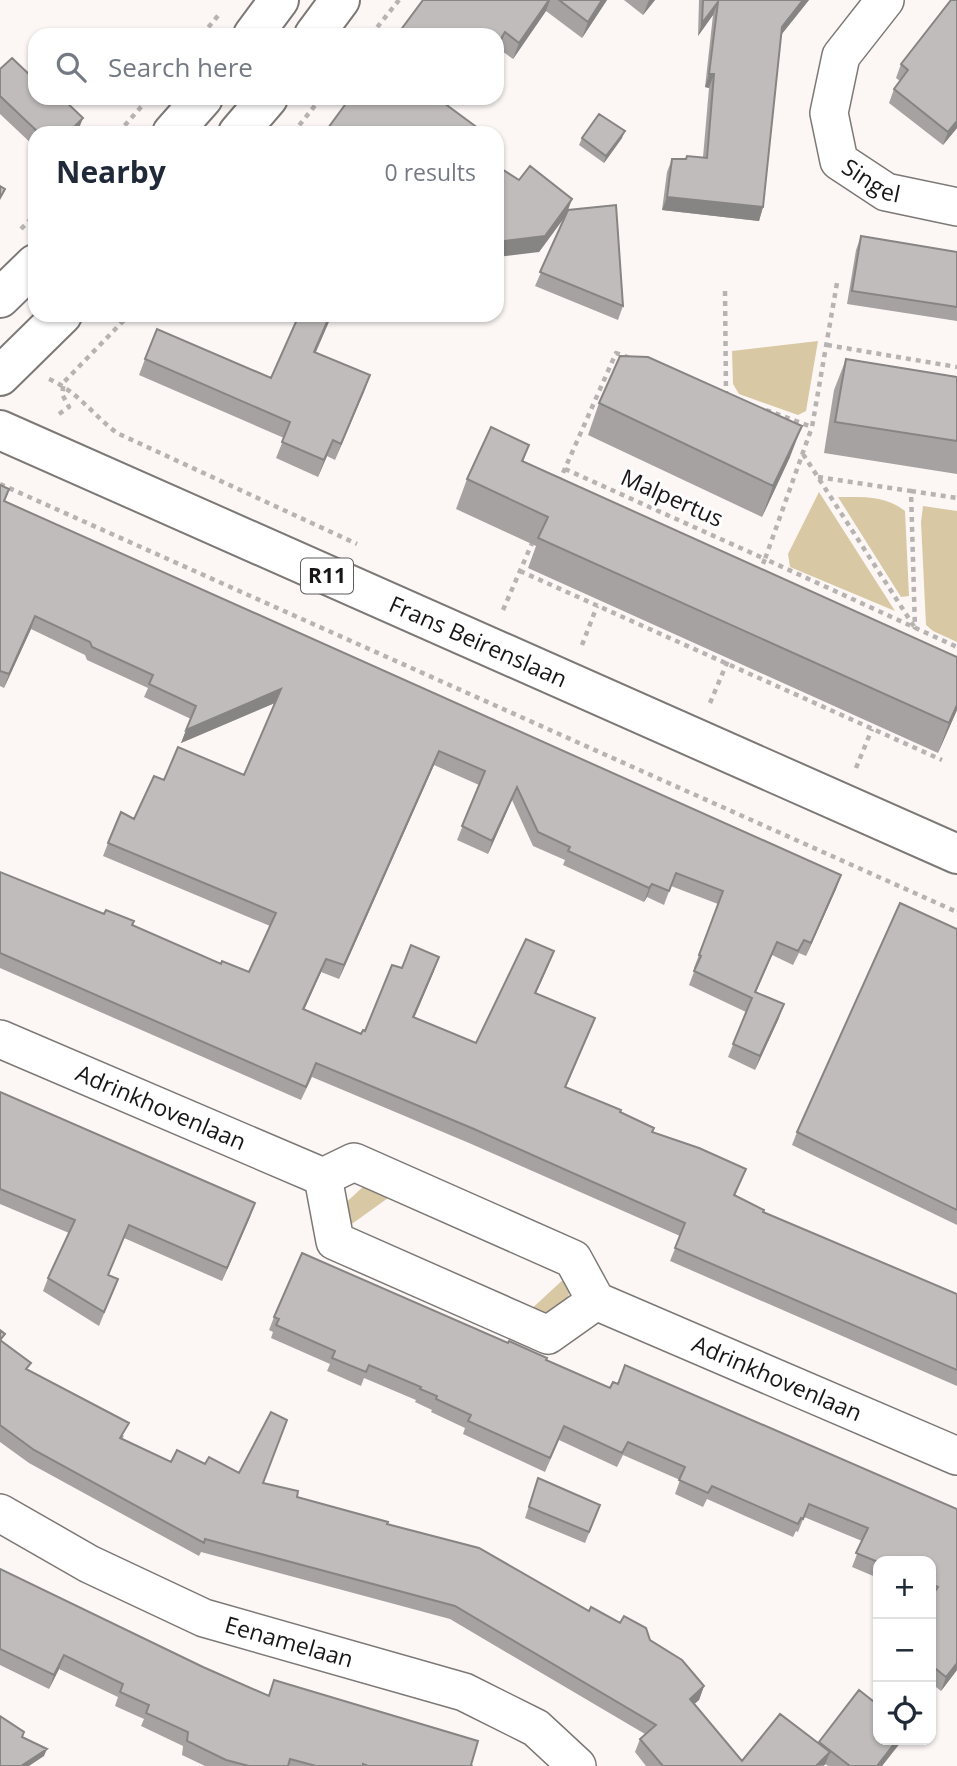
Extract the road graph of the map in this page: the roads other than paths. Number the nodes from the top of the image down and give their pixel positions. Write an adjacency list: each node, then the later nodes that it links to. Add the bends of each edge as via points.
1 (279, 0): 4 (main road)
2 (340, 0): 5 (main road)
3 (885, 0): 10 (street, Singel, via 841,56 829,113 839,161 886,192)
4 (258, 28)
5 (319, 28)
6 (197, 105): 8 (main road)
7 (262, 105): 9 (main road)
8 (178, 126)
9 (244, 126)
10 (957, 207)
11 (28, 271): 12 (main road)
12 (0, 298)
13 (55, 322): 14 (main road)
14 (0, 376)
15 (0, 430): 16 (main road, Frans Beirenslaan / R11)
16 (957, 854)
17 (0, 1039): 18 (street, Adrinkhovenlaan)
18 (323, 1177): 19 (street, via 354,1162 573,1259); 19 (street, via 335,1241 548,1335)
19 (596, 1301): 20 (street, Adrinkhovenlaan)
20 (957, 1456)
21 (0, 1513): 22 (street, Eenamelaan, via 89,1564 204,1618 464,1692 536,1728)
22 (577, 1766)

